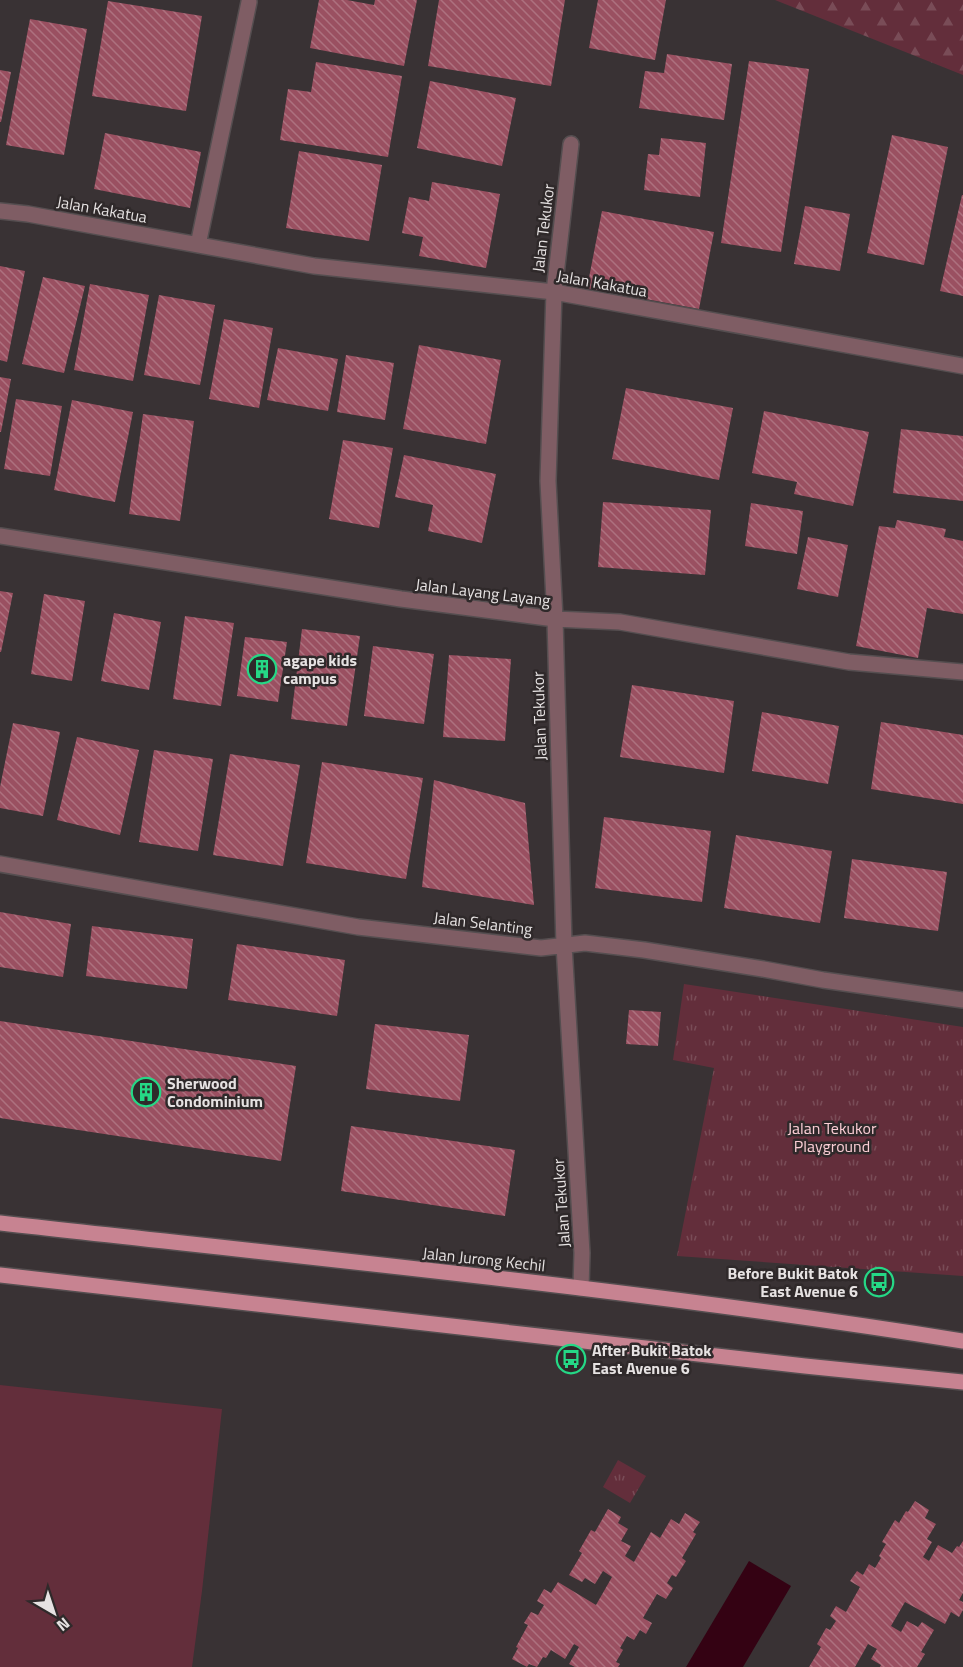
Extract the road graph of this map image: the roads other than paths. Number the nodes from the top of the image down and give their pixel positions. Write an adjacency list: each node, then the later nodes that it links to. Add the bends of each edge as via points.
1 (249, 2): 4 (street)
2 (570, 144): 5 (street, Jalan Tekukor)
3 (0, 211): 4 (street, Jalan Kakatua)
4 (198, 244): 5 (street, Jalan Kakatua, via 314,266)
5 (554, 292): 6 (street, Jalan Kakatua); 8 (street, Jalan Tekukor, via 548,481)
6 (963, 366)
7 (0, 536): 8 (street, Jalan Layang Layang, via 401,600)
8 (555, 619): 9 (street, Jalan Layang Layang, via 620,622 849,662); 11 (street, Jalan Tekukor)
9 (963, 672)
10 (0, 864): 11 (street, Jalan Selanting, via 358,927 541,948)
11 (564, 945): 12 (street, Jalan Selanting, via 585,943 644,950); 15 (street, Jalan Tekukor)
12 (963, 1000)
13 (0, 1223): 15 (main road, Jalan Jurong Kechil)
14 (0, 1275): 17 (main road)
15 (581, 1288): 16 (main road, Jalan Jurong Kechil)
16 (963, 1341)
17 (963, 1382)

